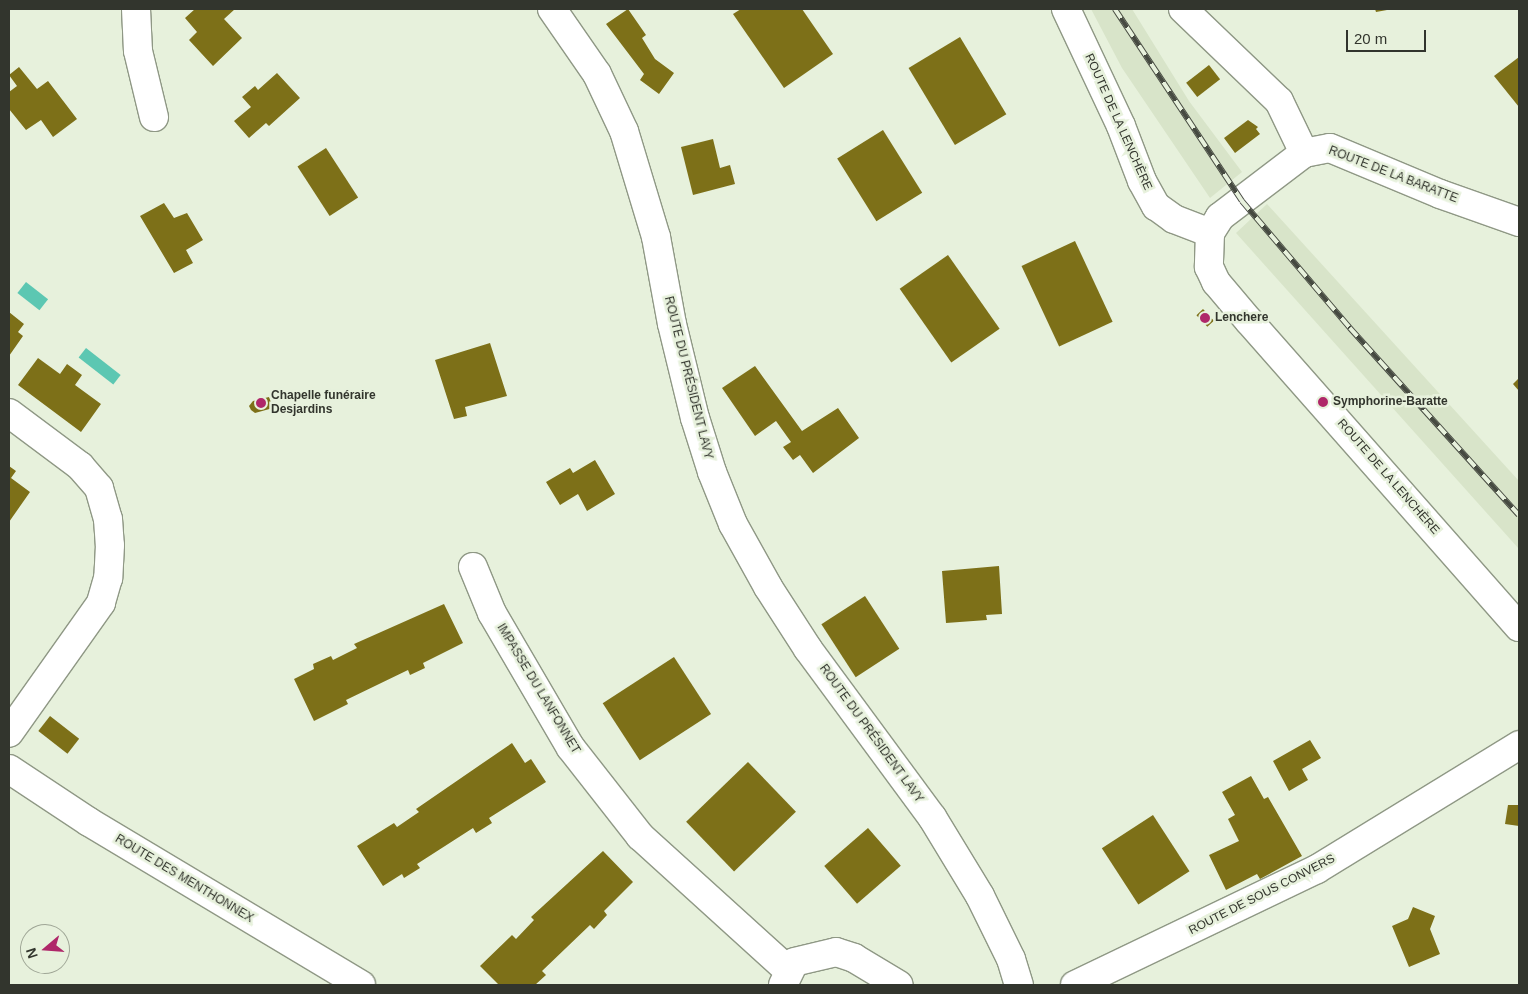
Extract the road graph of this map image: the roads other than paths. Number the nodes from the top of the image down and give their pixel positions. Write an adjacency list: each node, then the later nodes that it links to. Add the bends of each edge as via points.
1 (136, 9): 5 (street, via 138,51)
2 (552, 9): 18 (street, ROUTE DU PRÉSIDENT LAVY, via 598,74 624,131 656,237 672,324 695,418 733,524 768,587 808,648 932,817 980,896 1011,959)
3 (1066, 9): 8 (street, ROUTE DE LA LENCHÈRE, via 1156,206 1174,219)
4 (1183, 9): 6 (street, via 1279,101)
5 (154, 117)
6 (1304, 153): 7 (street, ROUTE DE LA BARATTE, via 1330,148 1440,194); 8 (street, via 1220,217)
7 (1519, 222)
8 (1210, 232): 11 (street, ROUTE DE LA LENCHÈRE, via 1209,267 1216,282)
9 (9, 413): 12 (street, via 80,466 99,488 108,519 110,545 108,578 101,604)
10 (473, 568): 15 (street, IMPASSE DU LANFONNET, via 492,613 571,748 634,828)
11 (1519, 627)
12 (9, 733)
13 (1519, 745): 19 (street, ROUTE DE SOUS CONVERS, via 1317,869)
14 (9, 769): 16 (street, ROUTE DES MENTHONNEX, via 89,822)
15 (785, 978): 17 (street, via 794,962 836,952 854,958)
16 (361, 985)
17 (899, 985)
18 (1019, 985)
19 (1075, 985)

